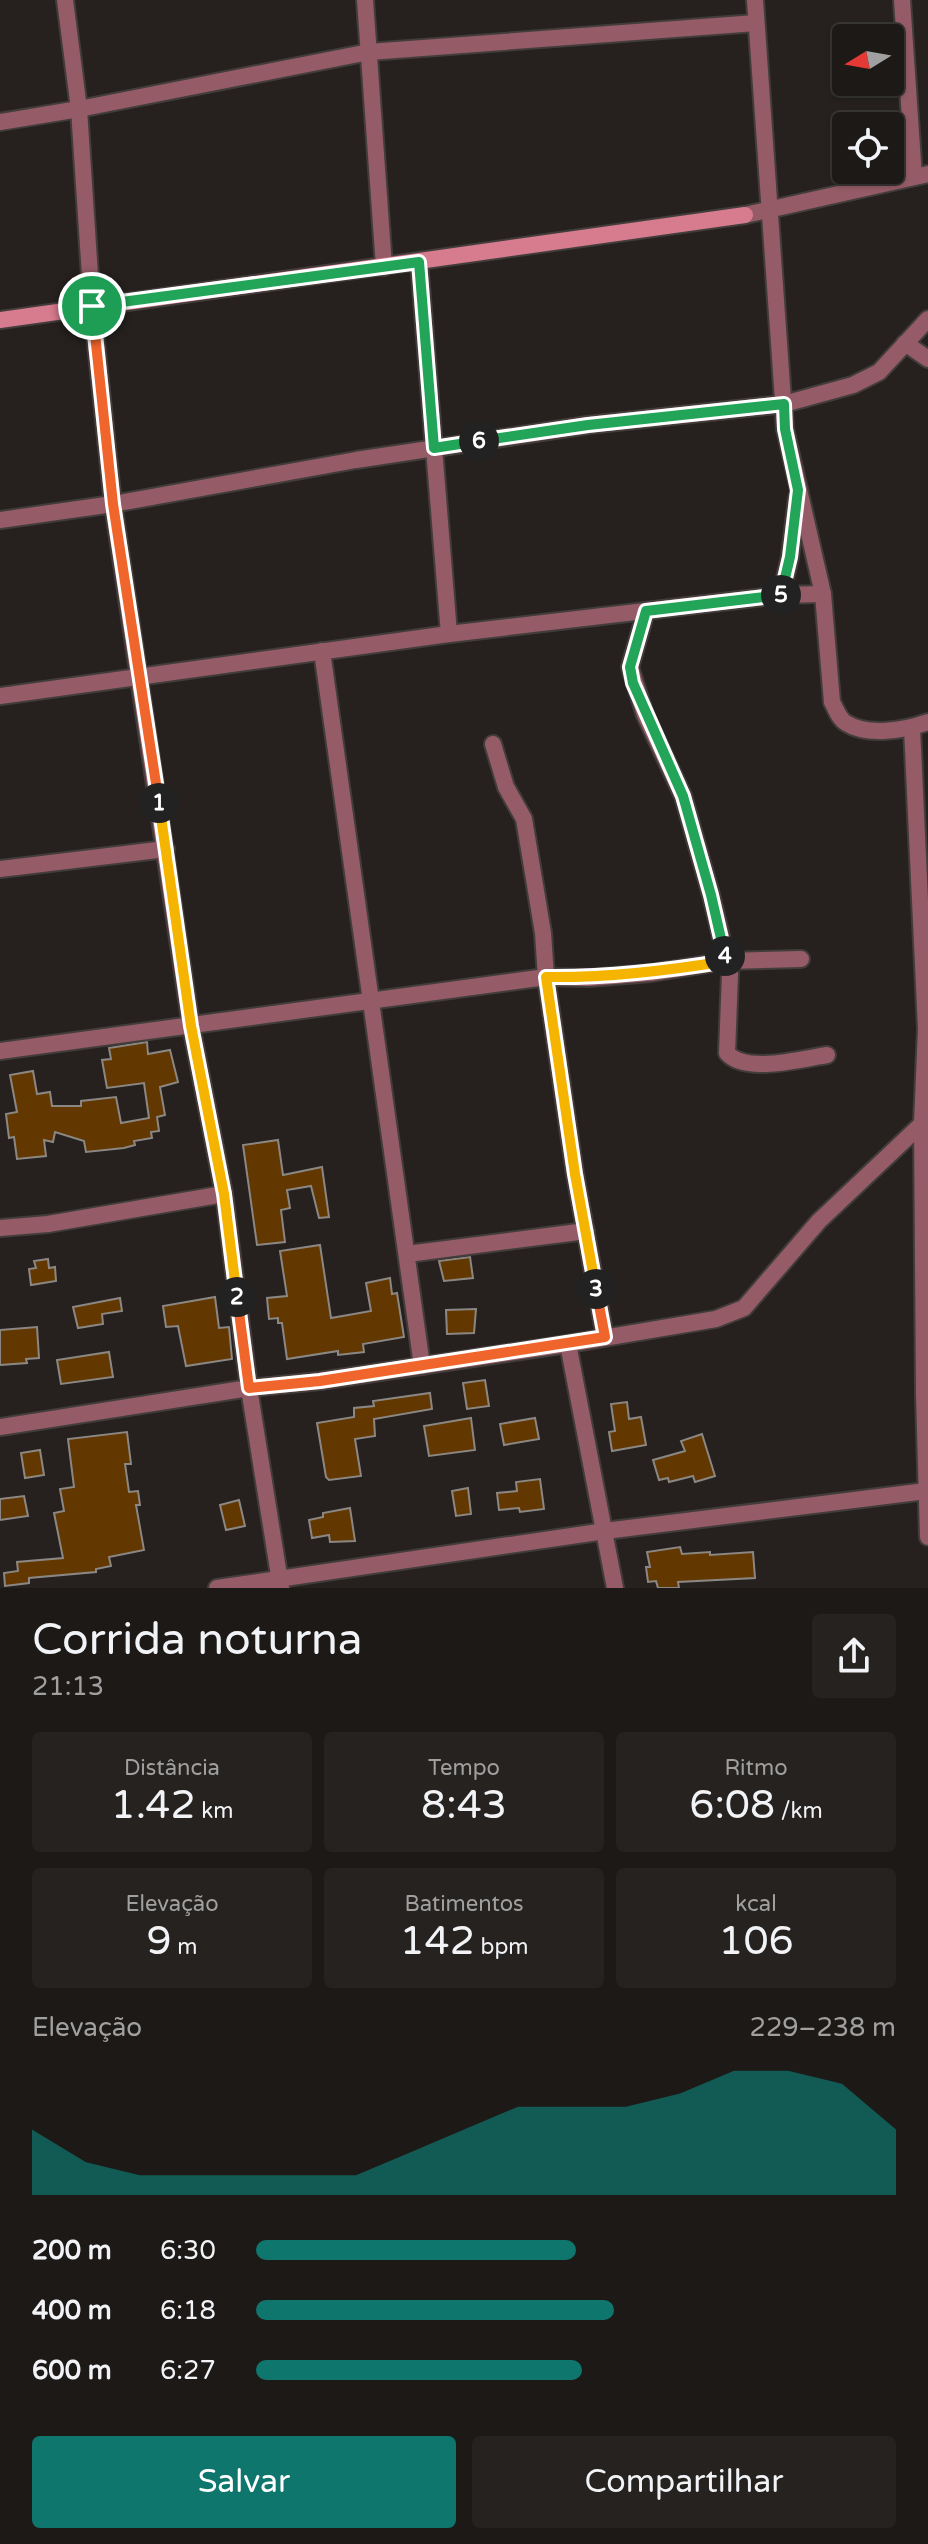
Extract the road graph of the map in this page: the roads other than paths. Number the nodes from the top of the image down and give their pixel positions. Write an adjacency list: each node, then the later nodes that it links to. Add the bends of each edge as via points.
1 (65, 0): 7 (street)
2 (365, 0): 6 (street)
3 (755, 0): 5 (street)
4 (902, 0): 9 (street)
5 (756, 23): 6 (street); 10 (street)
6 (369, 52): 7 (street); 12 (street)
7 (79, 109): 8 (street); 13 (street)
8 (0, 122)
9 (921, 175): 10 (street)
10 (769, 210): 11 (street); 18 (street)
11 (419, 262): 12 (street); 19 (street)
12 (384, 267): 13 (street)
13 (92, 306): 15 (street); 21 (street)
14 (928, 319): 16 (street)
15 (0, 320)
16 (905, 343): 17 (street); 18 (street, via 879,372 853,385)
17 (928, 359)
18 (784, 404): 19 (street); 20 (street)
19 (434, 448): 21 (street); 26 (street)
20 (798, 490): 23 (street); 24 (street)
21 (113, 504): 22 (street); 28 (street)
22 (0, 520)
23 (823, 594): 24 (street); 30 (street, via 832,702 839,716 875,731)
24 (781, 595): 25 (street)
25 (646, 611): 26 (street); 35 (street, via 630,667 633,683 683,796)
26 (449, 634): 27 (street)
27 (322, 651): 28 (street); 37 (street)
28 (138, 678): 29 (street); 32 (street)
29 (0, 696)
30 (920, 725): 41 (street)
31 (493, 744): 36 (street, via 506,787 524,819)
32 (166, 849): 33 (street); 38 (street)
33 (0, 869)
34 (801, 959): 35 (street)
35 (726, 961): 36 (street, via 651,973); 40 (street, via 727,1053 734,1061 748,1065)
36 (546, 977): 37 (street); 44 (street)
37 (369, 1000): 38 (street); 45 (street)
38 (191, 1026): 39 (street); 42 (street)
39 (0, 1051)
40 (827, 1055)
41 (925, 1120): 46 (street, via 819,1221 744,1308 716,1319); 48 (street)
42 (224, 1194): 43 (street); 50 (street)
43 (0, 1228)
44 (586, 1231): 45 (street); 46 (street)
45 (407, 1254): 49 (street)
46 (605, 1337): 47 (street)
47 (568, 1344): 49 (street); 53 (street)
48 (927, 1352): 52 (street)
49 (422, 1366): 50 (street)
50 (249, 1388): 51 (street); 55 (street)
51 (0, 1427)
52 (926, 1491): 53 (street); 54 (street)
53 (605, 1531): 55 (street); 57 (street)
54 (928, 1537)
55 (280, 1583): 56 (street)
56 (217, 1588)
57 (615, 1588)

